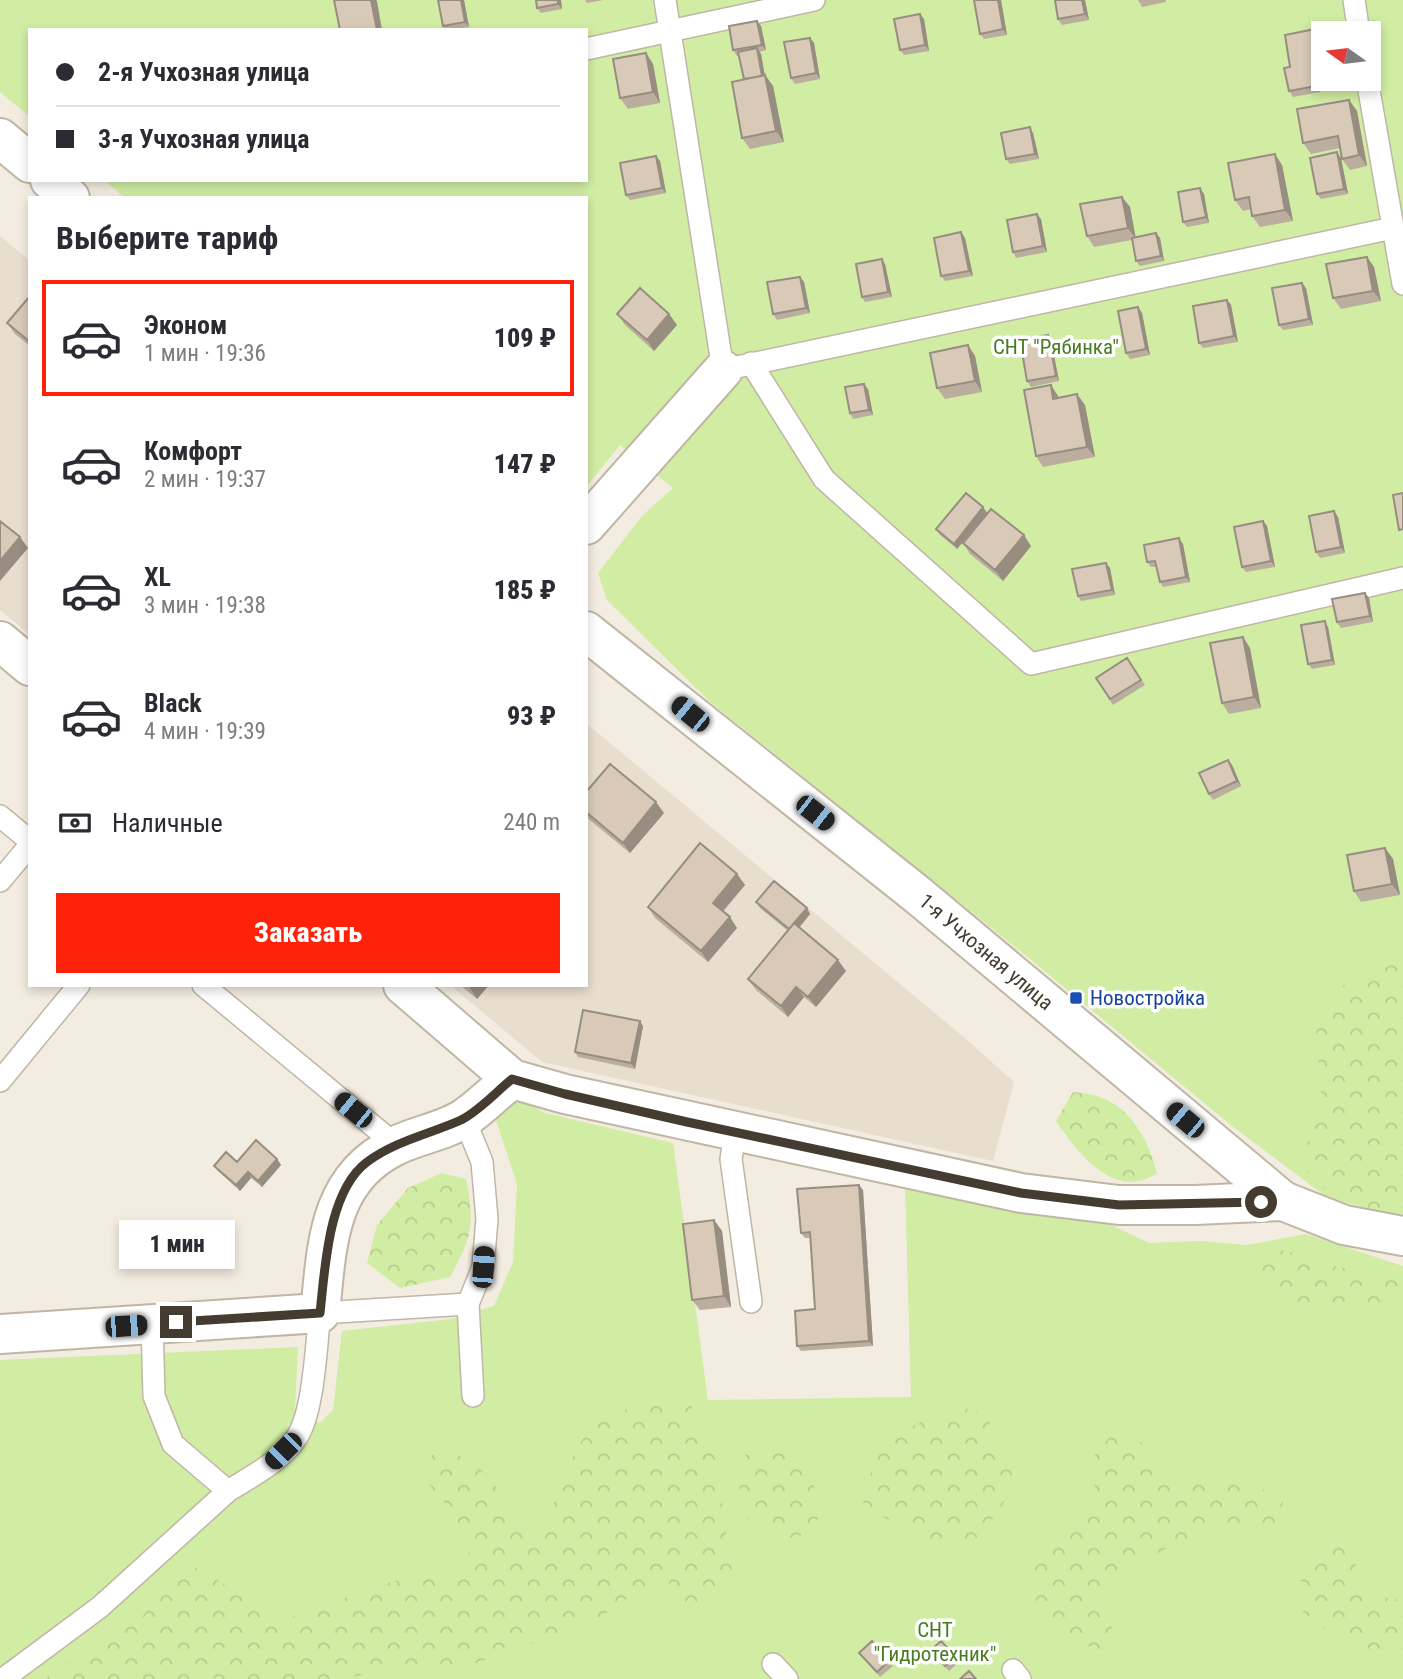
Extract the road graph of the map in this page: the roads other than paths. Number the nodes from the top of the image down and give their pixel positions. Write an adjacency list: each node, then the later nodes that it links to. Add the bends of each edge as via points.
1 (665, 0): 5 (lane)
2 (814, 0): 5 (lane)
3 (1354, 0): 4 (lane)
4 (1357, 21)
5 (671, 31): 6 (lane); 14 (lane)
6 (588, 49)
7 (1369, 91): 12 (lane)
8 (0, 138): 9 (street)
9 (28, 161)
10 (52, 182): 11 (street)
11 (68, 196)
12 (1393, 228): 13 (lane); 14 (lane)
13 (1403, 284)
14 (737, 367): 15 (street); 16 (lane, via 824,479 1031,664)
15 (588, 523)
16 (1403, 578)
17 (588, 633): 33 (street, 1-я Учхозная улица, via 919,896)
18 (0, 641): 19 (street)
19 (28, 664)
20 (0, 816): 21 (lane)
21 (28, 841)
22 (28, 846): 23 (lane)
23 (0, 881)
24 (77, 987): 27 (lane)
25 (205, 987): 32 (lane)
26 (405, 987): 28 (street)
27 (7, 1057): 29 (lane)
28 (512, 1079): 30 (street); 31 (street)
29 (0, 1081)
30 (464, 1118): 32 (street); 36 (lane, via 481,1162 487,1219 483,1267)
31 (735, 1133): 33 (street, via 1021,1193 1119,1205); 35 (lane, via 731,1159)
32 (396, 1145): 37 (street, via 365,1163 345,1190 328,1237)
33 (1283, 1201): 34 (street, 1-я Учхозная улица, via 1344,1225)
34 (1403, 1236)
35 (751, 1302)
36 (468, 1304): 37 (lane); 40 (lane)
37 (320, 1313): 38 (street); 41 (lane, via 309,1398 297,1438 270,1465)
38 (152, 1324): 39 (street); 41 (lane, via 154,1396 173,1444)
39 (0, 1334)
40 (473, 1396)
41 (228, 1491): 42 (lane, via 100,1607)
42 (3, 1679)

